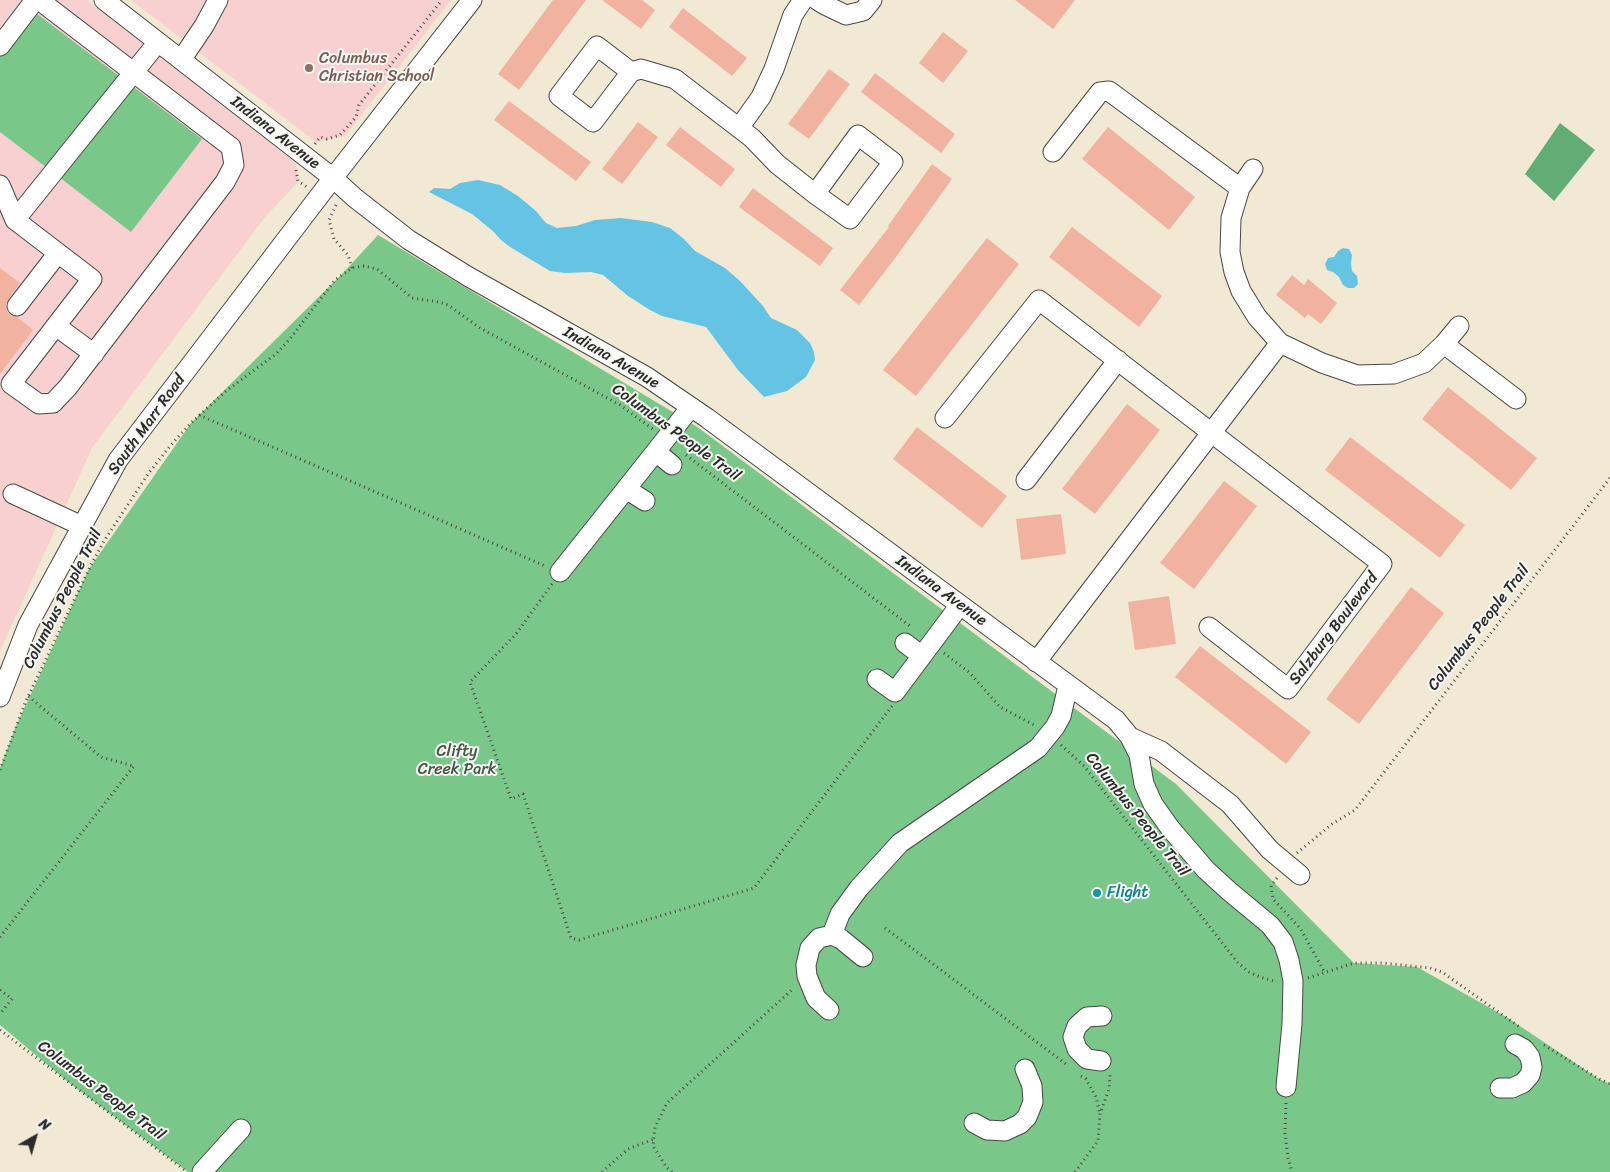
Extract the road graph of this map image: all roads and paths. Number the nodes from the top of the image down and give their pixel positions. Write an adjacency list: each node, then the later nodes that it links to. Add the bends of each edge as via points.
1 (37, 0): 10 (street); 12 (street)
2 (104, 0): 9 (street, Indiana Avenue)
3 (218, 0): 11 (street)
4 (442, 0): 16 (path, via 359,105 356,117 340,135 320,138)
5 (472, 0): 18 (street, South Marr Road)
6 (803, 0): 14 (street, via 793,15 761,97)
7 (817, 0): 8 (street, via 846,15 862,10)
8 (872, 0)
9 (158, 42): 11 (street, Indiana Avenue); 12 (street)
10 (0, 46)
11 (181, 60): 16 (street, Indiana Avenue)
12 (133, 72): 24 (street); 31 (street, via 231,146 234,166)
13 (631, 72): 14 (street, via 641,69 675,79)
14 (738, 128): 21 (street)
15 (1053, 152): 20 (street, via 1100,92 1109,91)
16 (304, 156): 18 (street, Indiana Avenue); 22 (path, via 295,166 298,181)
17 (1253, 169): 20 (street)
18 (333, 178): 22 (street, South Marr Road); 34 (street, Indiana Avenue, via 409,240 647,377)
19 (0, 185): 24 (street)
20 (1240, 188): 29 (street, via 1231,218 1230,252 1234,272 1241,292 1257,317)
21 (815, 194)
22 (320, 195): 23 (path); 45 (street, South Marr Road, via 118,460)
23 (336, 205)
24 (15, 220): 25 (street)
25 (58, 253): 26 (street); 27 (street, via 92,279)
26 (17, 306)
27 (56, 326): 31 (street); 31 (street, via 12,384 40,404 53,402)
28 (1459, 326): 30 (street)
29 (1280, 343): 30 (street, via 1357,375 1394,374 1424,363); 37 (street)
30 (1444, 344): 33 (street)
31 (94, 354)
32 (1118, 360): 36 (street, Salzburg Boulevard, via 1039,300); 37 (street, Salzburg Boulevard); 41 (street)
33 (1516, 399)
34 (691, 407): 38 (street); 47 (street, Indiana Avenue)
35 (200, 415): 38 (path, Columbus People Trail, via 276,354 335,280 352,268 364,266 377,269 412,298 448,306 480,328 620,405); 46 (path); 55 (path, Columbus People Trail, via 148,474 104,541)
36 (945, 418)
37 (1212, 433): 48 (street, Salzburg Boulevard, via 1382,564 1288,689); 51 (street)
38 (661, 446): 39 (street); 42 (street); 50 (path, Columbus People Trail)
39 (672, 465)
40 (1610, 478): 60 (path, Columbus People Trail, via 1355,810 1332,824 1292,857)
41 (1026, 480)
42 (626, 489): 44 (street); 46 (street)
43 (13, 494): 45 (street)
44 (645, 500)
45 (82, 526): 56 (street, South Marr Road, via 28,625)
46 (560, 572): 54 (path, via 516,634 470,682 511,799 523,794 570,938 579,940 754,888 896,701)
47 (960, 605): 50 (street); 51 (street, Indiana Avenue)
48 (1209, 627)
49 (905, 643): 50 (street)
50 (927, 650): 54 (street); 57 (path, Columbus People Trail, via 970,673 1000,707)
51 (1036, 662): 53 (street, Indiana Avenue)
52 (877, 679): 54 (street)
53 (1068, 686): 57 (street, via 1061,716); 58 (street, Indiana Avenue, via 1116,720)
54 (894, 692)
55 (28, 696): 59 (path, Columbus People Trail); 63 (path, via 101,757 134,766)
56 (0, 697)
57 (1050, 734): 62 (street, via 1038,748 900,843 859,888 840,914); 67 (path, Columbus People Trail, via 1084,766 1238,963 1260,977 1276,982)
58 (1130, 736): 60 (street, via 1161,751 1230,804 1270,850); 67 (street, via 1153,804 1206,870 1270,925 1283,942)
59 (0, 770)
60 (1294, 869): 65 (path, Columbus People Trail, via 1271,886 1273,899 1300,928)
61 (885, 928): 76 (path)
62 (832, 935): 64 (street); 66 (street, via 819,938 810,948)
63 (0, 937)
64 (863, 957)
65 (1325, 973): 67 (path, Columbus People Trail); 73 (path, Columbus People Trail, via 1354,963 1430,968 1442,972)
66 (807, 976): 69 (street, via 816,998); 85 (path, via 667,1104 655,1128)
67 (1293, 981): 80 (street)
68 (0, 990): 70 (path, via 12,999)
69 (829, 1010)
70 (0, 1014)
71 (1102, 1016): 75 (street, via 1087,1017 1077,1026 1073,1037 1077,1049 1087,1058)
72 (0, 1030): 86 (path, Columbus People Trail)
73 (1521, 1038): 81 (street, via 1530,1057 1530,1074 1524,1083)
74 (1541, 1044): 79 (path)
75 (1106, 1066): 82 (path, via 1109,1088)
76 (1070, 1068)
77 (1025, 1069): 83 (street, via 1032,1086 1033,1102 1027,1117 1005,1131 987,1130)
78 (1078, 1073): 82 (path, via 1086,1079 1096,1097)
79 (1610, 1084)
80 (1286, 1087): 91 (path, via 1285,1133)
81 (1500, 1088)
82 (1100, 1114): 90 (path, via 1098,1141)
83 (974, 1123)
84 (241, 1129): 87 (street)
85 (654, 1139): 88 (path, via 628,1149); 89 (path, via 653,1146)
86 (188, 1172)
87 (202, 1172)
88 (602, 1172)
89 (672, 1172)
90 (1075, 1172)
91 (1292, 1172)

